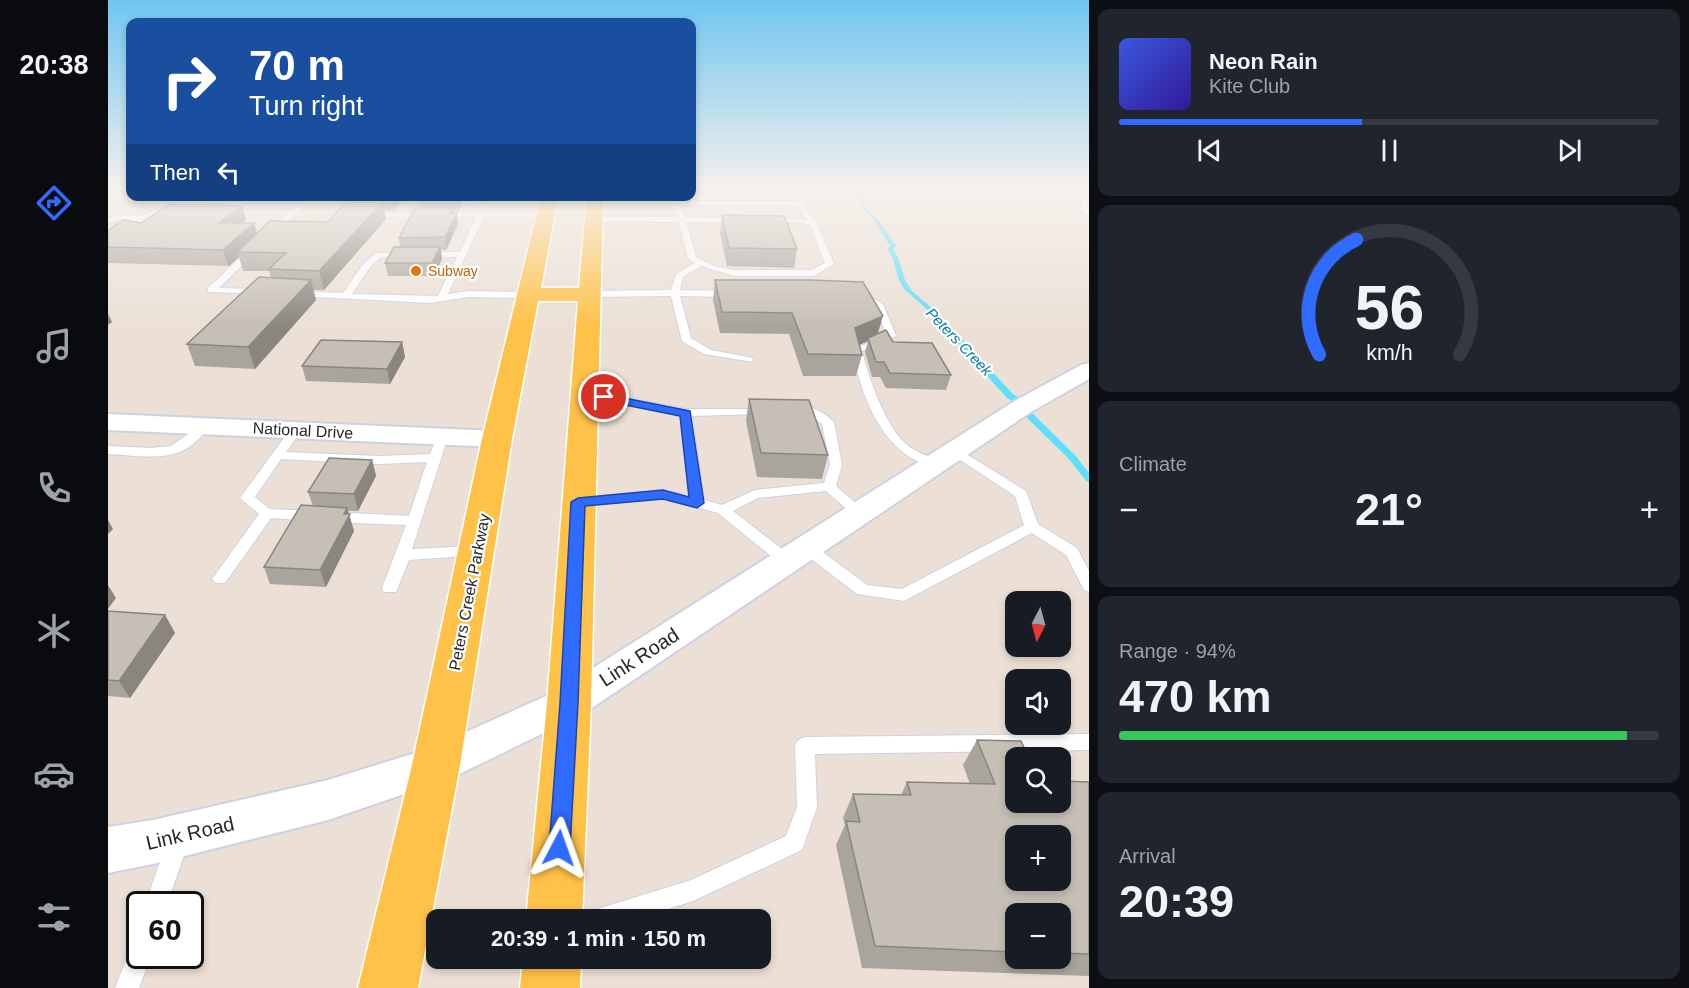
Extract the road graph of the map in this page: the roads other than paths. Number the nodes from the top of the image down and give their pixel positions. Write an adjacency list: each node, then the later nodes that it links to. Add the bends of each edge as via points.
1 (270, 235): 9 (lane, via 211,290)
2 (472, 235): 7 (lane)
3 (542, 235): 14 (main road, Peters Creek Parkway)
4 (592, 235): 12 (main road)
5 (686, 235): 8 (lane, via 692,258)
6 (818, 235): 8 (lane, via 831,264 814,273 734,273)
7 (463, 254): 16 (lane, via 379,255 367,265); 17 (lane)
8 (701, 263): 11 (lane, via 679,276)
9 (267, 292)
10 (289, 293): 16 (lane)
11 (675, 293): 12 (lane); 13 (lane); 18 (lane, via 686,339 708,352)
12 (589, 294): 14 (main road); 20 (main road)
13 (745, 294)
14 (529, 295): 17 (lane, via 469,294); 25 (main road, Peters Creek Parkway)
15 (850, 295): 29 (lane, via 862,295 880,306 891,336 857,350 859,364 890,435 902,447)
16 (346, 296): 17 (lane)
17 (442, 298)
18 (749, 360)
19 (1085, 375): 29 (street, Link Road, via 1022,407)
20 (584, 393): 21 (lane); 31 (main road)
21 (686, 413): 30 (lane, via 808,410 828,422 836,465); 32 (lane)
22 (108, 422): 23 (street, National Drive)
23 (205, 426): 24 (street, National Drive); 27 (lane, via 175,449)
24 (296, 430): 26 (street, National Drive); 28 (lane)
25 (497, 439): 26 (street, National Drive); 38 (main road, Peters Creek Parkway)
26 (439, 447): 28 (lane, via 379,460); 36 (lane)
27 (108, 450)
28 (277, 455): 34 (lane, via 247,498)
29 (945, 458): 35 (street, Link Road); 37 (lane, via 1021,494)
30 (829, 487): 33 (lane, via 755,494); 35 (lane)
31 (578, 502): 32 (lane, via 663,495); 44 (main road)
32 (697, 503): 33 (lane)
33 (723, 510): 39 (lane)
34 (267, 513): 36 (lane); 41 (lane)
35 (860, 513): 39 (street, Link Road)
36 (414, 521): 40 (lane)
37 (1032, 527): 39 (lane, via 904,595 862,590); 42 (lane, via 1072,552)
38 (476, 551): 40 (lane); 46 (main road, Peters Creek Parkway)
39 (797, 554): 44 (street, Link Road)
40 (403, 555): 43 (lane)
41 (220, 579)
42 (1089, 586)
43 (390, 588)
44 (569, 703): 46 (street, Link Road); 50 (main road)
45 (1089, 742): 51 (lane, via 806,746 807,807 794,843 693,890)
46 (436, 765): 47 (street, Link Road, via 328,800); 55 (main road, Peters Creek Parkway)
47 (180, 836): 48 (street, Link Road); 49 (lane)
48 (108, 850)
49 (161, 891)
50 (555, 909)
51 (632, 909)
52 (134, 969): 54 (lane)
53 (551, 969): 56 (main road)
54 (127, 988)
55 (388, 988)
56 (550, 988)

